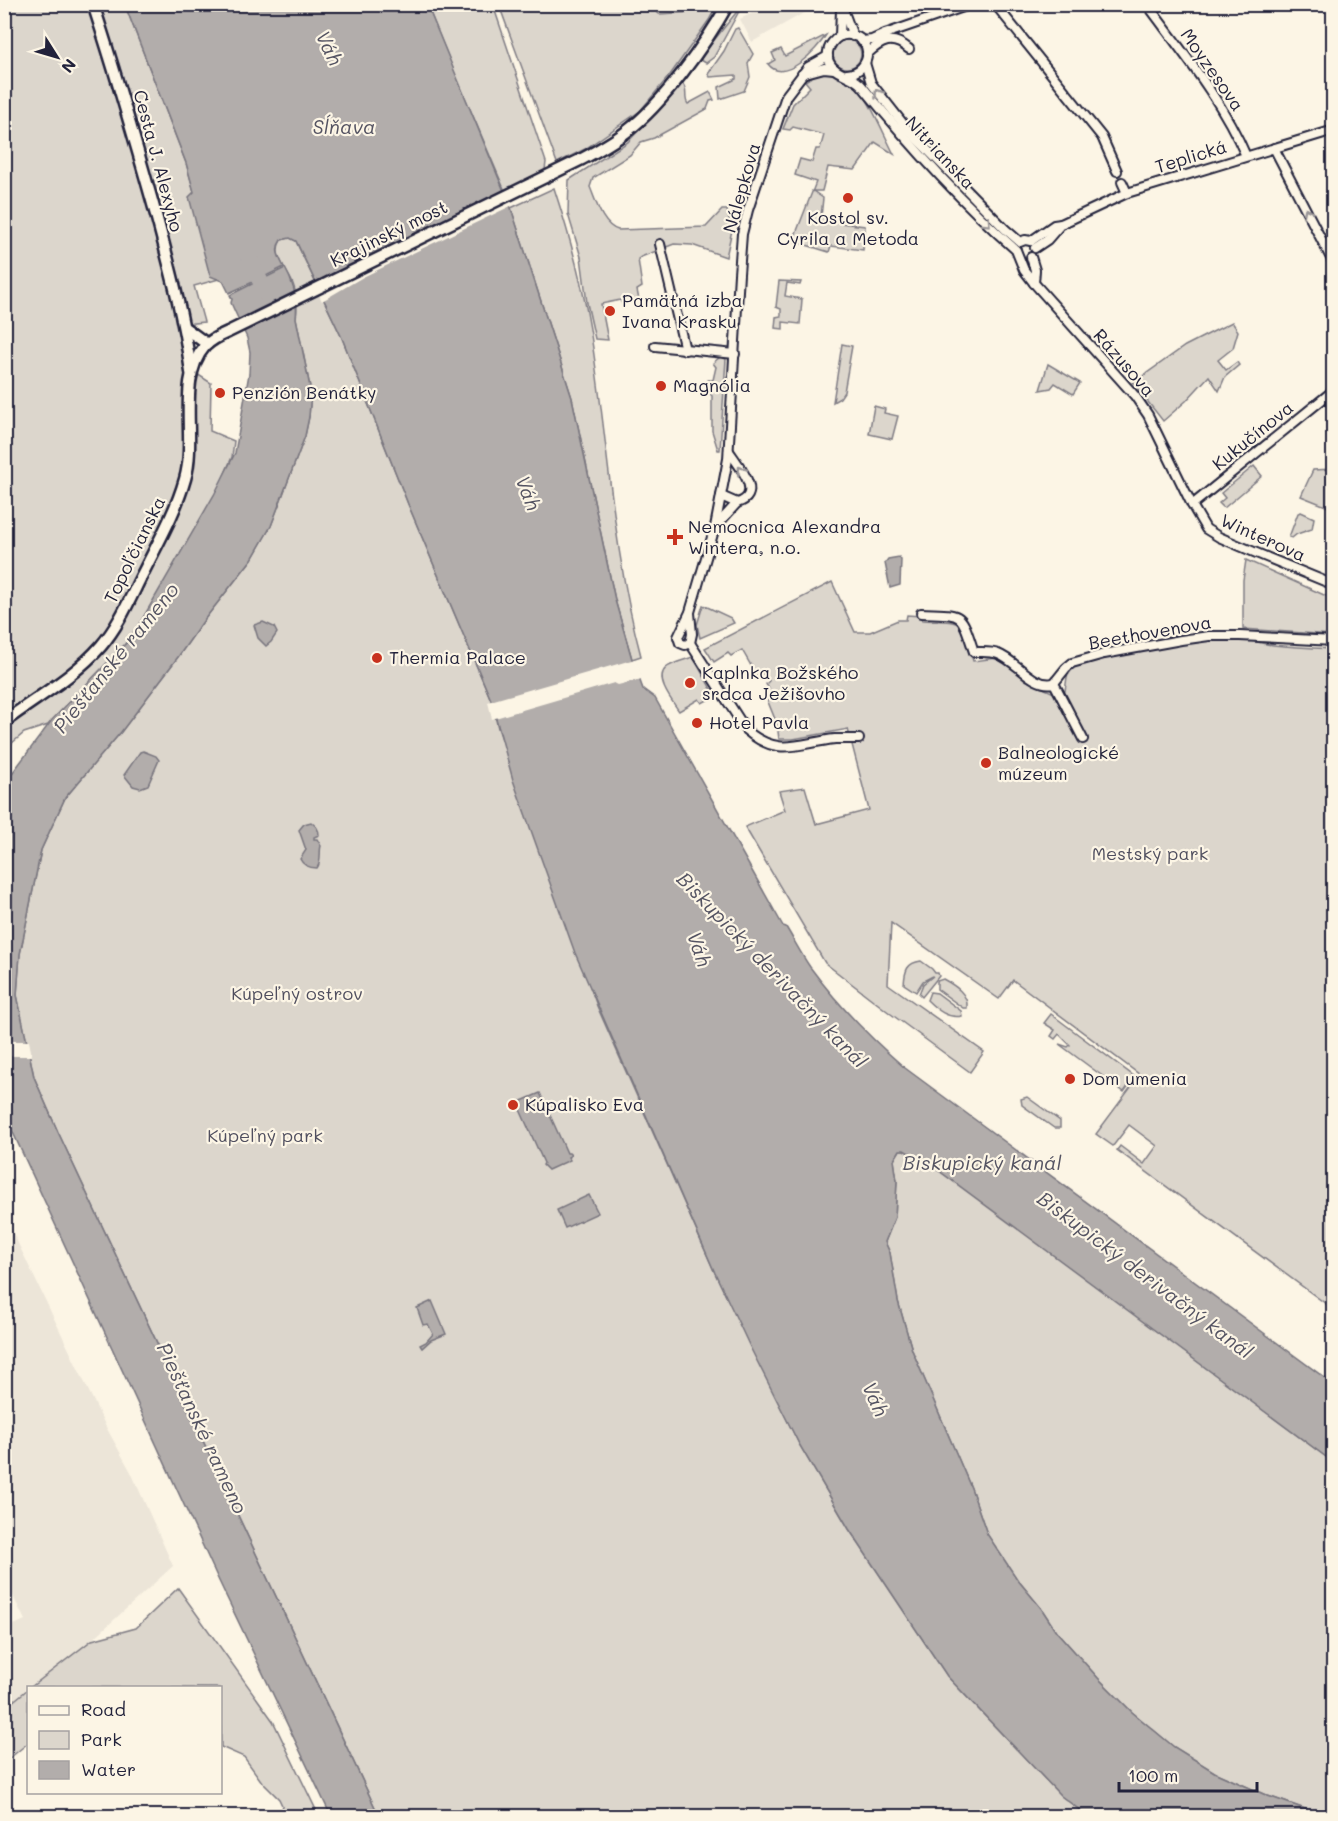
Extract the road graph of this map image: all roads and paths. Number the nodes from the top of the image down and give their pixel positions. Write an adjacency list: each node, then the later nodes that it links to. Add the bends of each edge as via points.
1 (93, 4): 31 (main road, Cesta J. Alexyho, via 125,102)
2 (972, 4): 7 (street)
3 (995, 4): 20 (street, via 1102,136)
4 (1147, 4): 19 (street, Moyzesova, via 1217,100)
5 (841, 5): 8 (street); 9 (street)
6 (727, 7): 32 (main road, Krajinský most, via 673,84 647,114 609,144)
7 (892, 32): 10 (street); 11 (street, via 905,40 909,49 890,40)
8 (840, 36): 9 (street); 12 (street, via 831,44)
9 (853, 36): 10 (street)
10 (862, 41): 11 (street)
11 (867, 54): 13 (street)
12 (828, 56): 14 (street); 15 (street, Nálepkova)
13 (865, 63): 16 (street); 23 (street, Nitrianska, one-way to 13, via 908,130 872,83)
14 (834, 69): 15 (street); 16 (street, Nitrianska)
15 (802, 74): 35 (street, Nálepkova, via 786,96 742,234)
16 (847, 74): 26 (street, Nitrianska, one-way to 26, via 860,83 912,147)
17 (1334, 130): 18 (street, Teplická)
18 (1274, 148): 19 (street, Teplická); 29 (street, one-way to 18)
19 (1246, 156): 22 (street, Teplická)
20 (1117, 171)
21 (1122, 182): 22 (street)
22 (1127, 193): 25 (street, Teplická, via 1061,224 1047,240)
23 (1020, 242): 25 (street, via 1025,240); 26 (street)
24 (660, 244): 34 (street)
25 (1033, 245): 27 (street)
26 (1016, 250): 28 (street, Nitrianska)
27 (1031, 257): 28 (street); 30 (street)
28 (1021, 258): 30 (street, Rázusova)
29 (1334, 264)
30 (1034, 283): 41 (street, Rázusova, via 1135,396)
31 (185, 328): 32 (main road); 36 (main road, Cesta J. Alexyho)
32 (207, 344): 36 (main road, Topoľčianska)
33 (655, 346): 34 (street)
34 (685, 350): 35 (street)
35 (735, 354): 38 (street, Nálepkova)
36 (191, 373): 49 (main road, Topoľčianska, via 186,478 121,618 101,646 76,669)
37 (1334, 390): 41 (street, Kukučínova)
38 (728, 455): 39 (street, Nálepkova); 40 (street, one-way to 38, via 748,495 750,486)
39 (721, 496): 40 (street); 42 (street, Nálepkova)
40 (737, 502): 42 (street)
41 (1192, 505): 43 (street, Winterova, via 1206,529 1220,537)
42 (715, 527): 44 (street)
43 (1334, 585)
44 (690, 612): 47 (street); 47 (street, via 678,641)
45 (921, 613): 48 (street, via 959,617 964,621 974,652 996,653 1040,683)
46 (1334, 641): 48 (street, Beethovenova, via 1240,636 1181,640 1072,663)
47 (690, 643): 50 (street, via 746,730 758,741 795,747)
48 (1054, 683): 51 (street)
49 (4, 722)
50 (859, 739)
51 (1083, 739)

